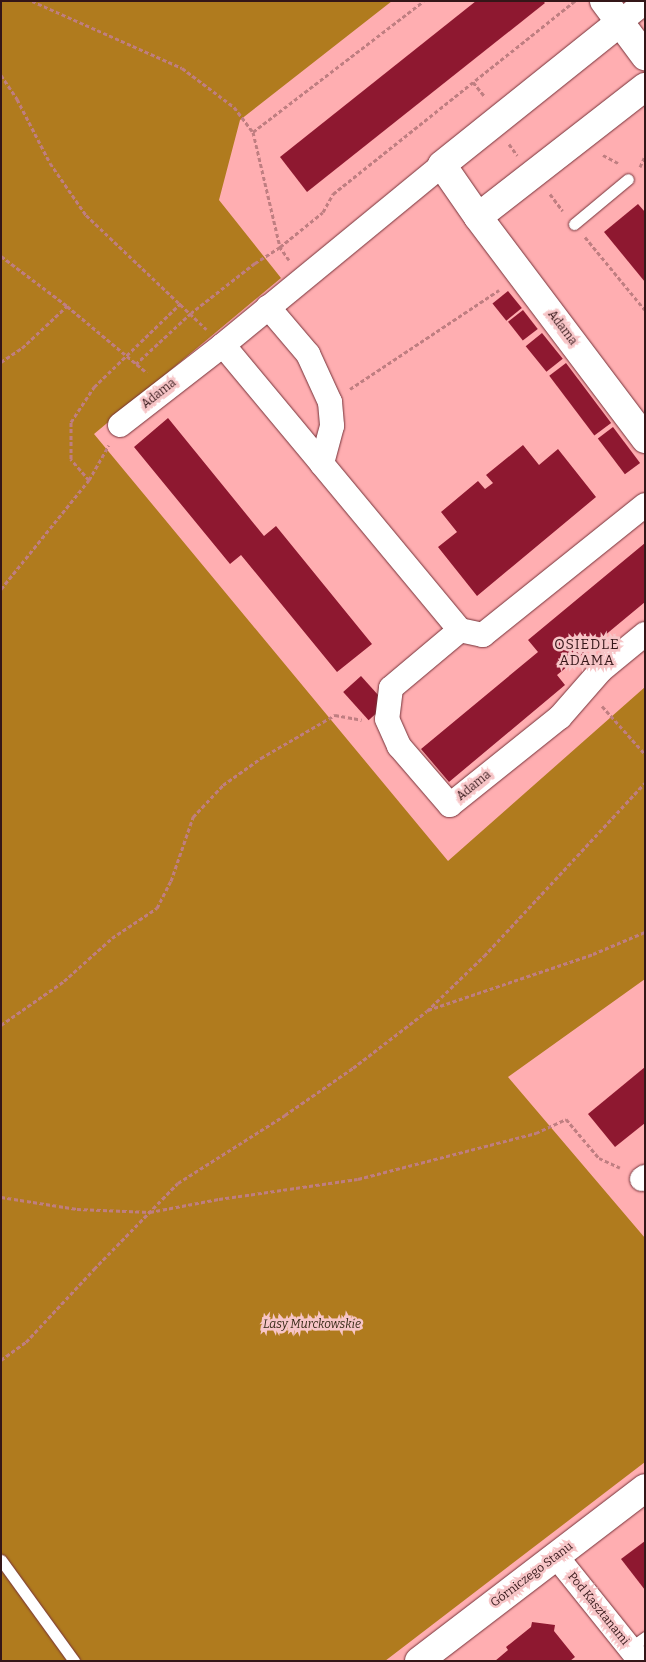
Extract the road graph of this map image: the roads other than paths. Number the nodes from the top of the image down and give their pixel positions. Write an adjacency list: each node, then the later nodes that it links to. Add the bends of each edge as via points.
1 (604, 1): 3 (street)
2 (645, 2): 3 (street, Adama)
3 (619, 23): 4 (street); 6 (street, Adama)
4 (645, 56)
5 (645, 87): 8 (street)
6 (442, 165): 8 (street, Adama); 10 (street, Adama)
7 (628, 179): 9 (lane)
8 (478, 217): 13 (street, Adama)
9 (574, 224)
10 (268, 307): 11 (street, Adama); 14 (street, via 308,354 330,402 332,426)
11 (223, 345): 12 (street, Adama); 14 (street)
12 (120, 424)
13 (645, 439)
14 (322, 464): 16 (street)
15 (645, 505): 16 (street, via 483,635)
16 (460, 630): 17 (street, Adama, via 391,688 387,719 400,746 450,805 560,716 601,670)
17 (645, 634)
18 (645, 1488): 19 (street, Górniczego Stanu)
19 (556, 1556): 21 (street, Pod Kasztanami); 23 (street, Górniczego Stanu)
20 (1, 1560): 22 (lane)
21 (639, 1653)
22 (74, 1661)
23 (419, 1661)

